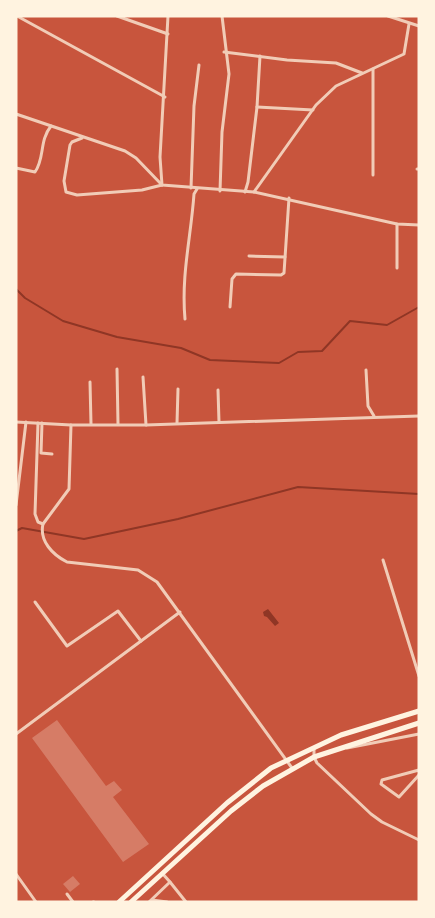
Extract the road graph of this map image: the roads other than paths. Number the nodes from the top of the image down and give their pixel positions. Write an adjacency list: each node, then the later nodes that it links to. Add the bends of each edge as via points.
1 (17, 16): 16 (street)
2 (117, 16): 10 (street)
3 (168, 16): 10 (street)
4 (222, 16): 11 (street)
5 (388, 16): 7 (street)
6 (402, 16): 7 (street)
7 (400, 21): 8 (street)
8 (409, 24): 9 (street); 14 (street, via 404,54)
9 (419, 26)
10 (168, 34): 16 (street)
11 (224, 52): 12 (street); 27 (street, via 229,74 222,132)
12 (260, 56): 15 (street, via 336,63); 17 (street)
13 (199, 65): 25 (street)
14 (373, 69): 15 (street); 23 (street)
15 (363, 73): 18 (street, via 336,86)
16 (165, 97): 24 (street, via 160,157)
17 (258, 107): 18 (street); 28 (street)
18 (313, 110): 29 (street)
19 (16, 114): 20 (street)
20 (51, 126): 21 (street); 22 (street, via 44,137 35,172)
21 (83, 137): 24 (street, via 125,151); 24 (street, via 70,145 64,181 66,192 77,195 142,190)
22 (16, 168)
23 (373, 175)
24 (162, 185): 25 (street)
25 (191, 188): 26 (street)
26 (197, 189): 27 (street); 37 (street, via 182,291)
27 (220, 191): 28 (street)
28 (245, 192): 29 (street)
29 (254, 192): 30 (street)
30 (289, 198): 31 (street); 34 (street)
31 (397, 224): 32 (street); 35 (street)
32 (419, 225)
33 (249, 256): 34 (street)
34 (285, 257): 36 (street, via 281,275 236,274)
35 (397, 268)
36 (230, 307)
37 (185, 319)
38 (117, 369): 52 (street)
39 (366, 370): 44 (street, via 368,406)
40 (144, 377): 53 (street)
41 (90, 382): 51 (street)
42 (178, 389): 48 (street)
43 (218, 390): 49 (street)
44 (374, 416): 45 (street); 49 (street)
45 (419, 416)
46 (16, 422): 47 (street)
47 (26, 422): 50 (street); 56 (street)
48 (177, 422): 49 (street); 53 (street)
49 (219, 422)
50 (40, 423): 54 (street); 55 (street, via 41,453); 57 (street, via 34,514)
51 (92, 424): 52 (street); 54 (street)
52 (118, 424): 53 (street)
53 (146, 425)
54 (72, 426): 57 (street, via 69,488)
55 (52, 454)
56 (16, 505)
57 (43, 524): 60 (street, via 44,540 58,558 148,574)
58 (383, 560): 62 (street)
59 (35, 602): 61 (street, via 68,646 118,611)
60 (180, 612): 61 (street); 70 (street)
61 (141, 641): 65 (street)
62 (419, 676)
63 (419, 711): 67 (main road)
64 (419, 723): 68 (main road)
65 (16, 734)
66 (419, 734): 68 (street)
67 (314, 746): 69 (street); 70 (main road)
68 (336, 749): 69 (main road)
69 (314, 757): 71 (main road); 74 (street, via 371,814)
70 (287, 760): 71 (street); 82 (main road, via 256,778)
71 (292, 768): 75 (main road, via 230,811)
72 (419, 770): 73 (street, via 382,780 381,784 398,797)
73 (419, 775)
74 (419, 840)
75 (162, 873): 77 (street); 83 (main road)
76 (16, 874): 80 (street)
77 (170, 882): 79 (street); 85 (street)
78 (67, 894): 81 (street)
79 (150, 901): 84 (street)
80 (36, 902)
81 (73, 902)
82 (119, 902)
83 (131, 902)
84 (167, 902)
85 (186, 902)

